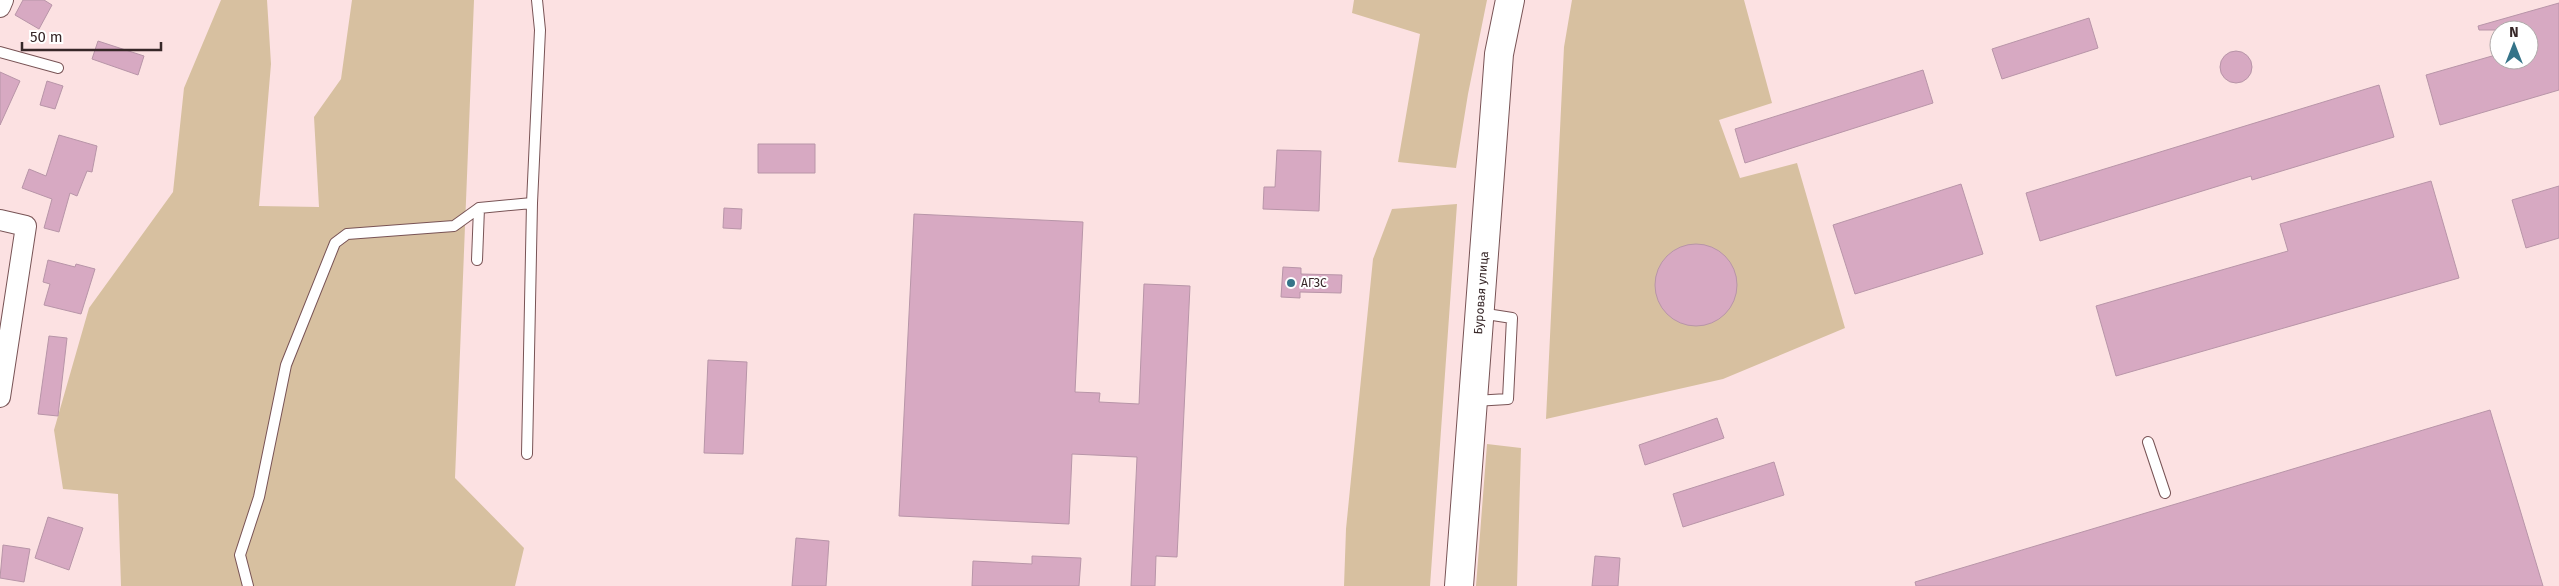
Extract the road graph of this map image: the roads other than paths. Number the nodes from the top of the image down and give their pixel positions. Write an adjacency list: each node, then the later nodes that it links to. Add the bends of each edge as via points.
1 (3, 0): 4 (street)
2 (537, 0): 7 (lane, via 540,30)
3 (1510, 0): 16 (main road, Буровая улица, via 1499,54)
4 (0, 7)
5 (0, 52): 6 (lane)
6 (58, 68)
7 (532, 203): 8 (lane); 13 (lane)
8 (479, 208): 10 (lane); 15 (lane, via 454,226 347,234 335,243 286,365 259,497 240,555)
9 (0, 220): 11 (street, via 26,226)
10 (478, 260)
11 (0, 397)
12 (2148, 442): 14 (lane)
13 (527, 454)
14 (2165, 493)
15 (248, 586)
16 (1459, 586)

